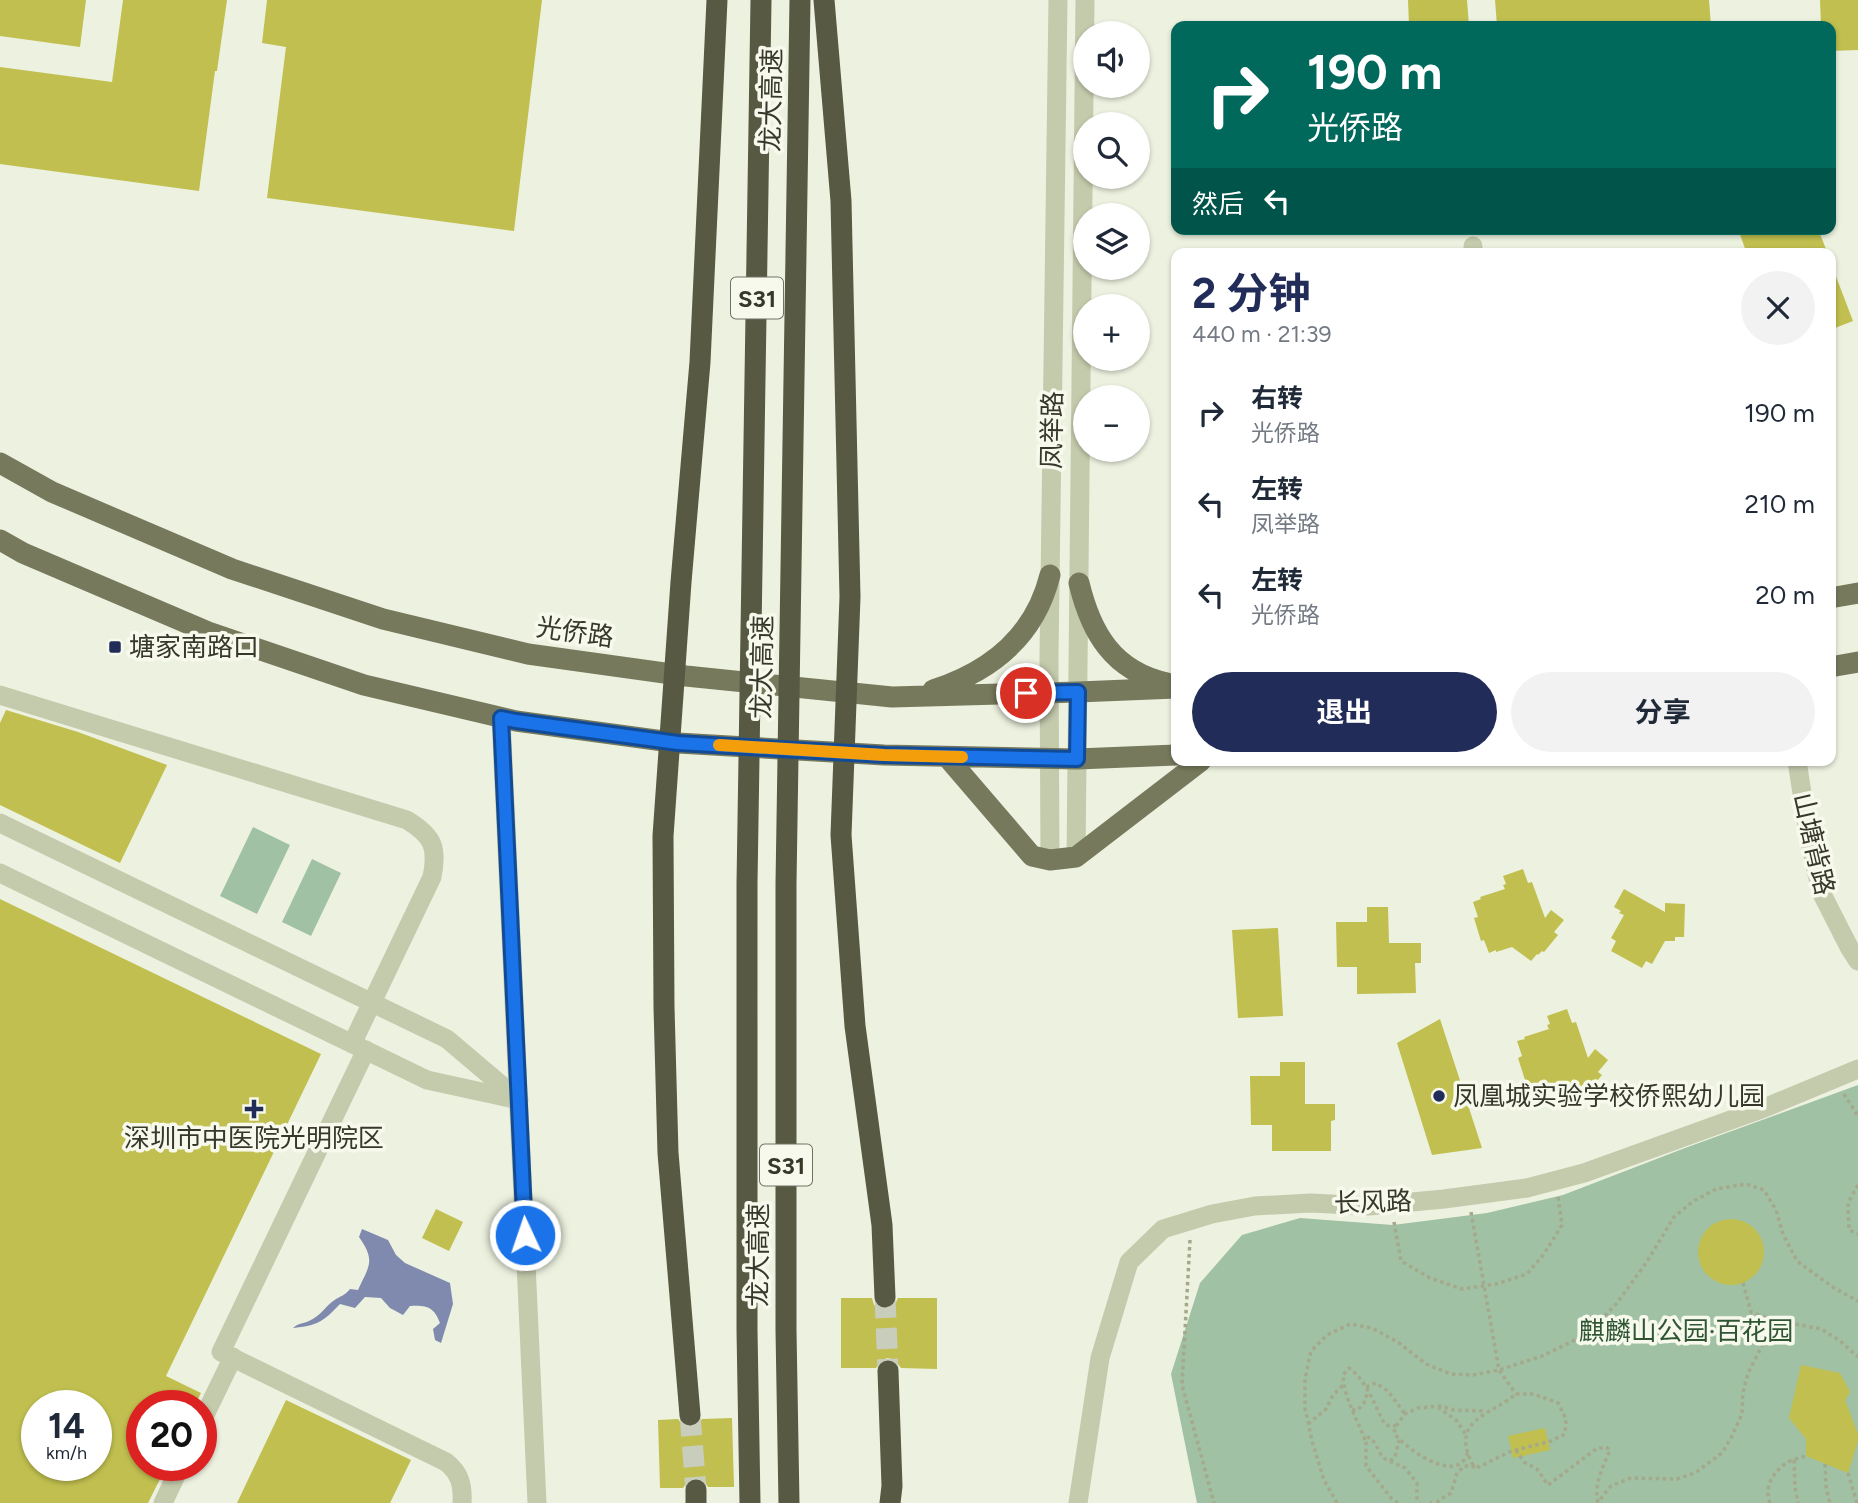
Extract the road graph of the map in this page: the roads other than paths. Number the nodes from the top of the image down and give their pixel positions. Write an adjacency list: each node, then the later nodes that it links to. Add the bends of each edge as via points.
1 (717, 0): 41 (highway, via 700,362 663,836 668,1153)
2 (761, 0): 46 (highway, 龙大高速 / S31, via 748,830)
3 (800, 0): 47 (highway, 龙大高速 / S31, via 787,827)
4 (824, 0): 37 (highway, via 841,201 850,597 841,835 855,1026 882,1225)
5 (1058, 0): 9 (street, 凤举路)
6 (1085, 0): 10 (street, 凤举路)
7 (0, 463): 20 (main road, 光侨路, via 52,492 232,569 383,619 528,654 686,676)
8 (0, 540): 21 (main road, via 208,632 364,685)
9 (1051, 575): 18 (street, 凤举路); 20 (main road, via 1019,639 987,665 946,686)
10 (1079, 583): 15 (main road, via 1090,620 1114,656 1143,675); 17 (street, 凤举路)
11 (1858, 593): 12 (main road)
12 (1836, 597)
13 (1858, 662): 14 (main road)
14 (1836, 667)
15 (1171, 684)
16 (1171, 686): 17 (main road, 光侨路)
17 (1078, 692): 18 (main road, 光侨路); 25 (street, 凤举路)
18 (1050, 693): 20 (main road, 光侨路); 24 (street, 凤举路)
19 (0, 695): 33 (street, via 407,820 422,830 432,843 436,860 432,877)
20 (908, 696)
21 (501, 718): 23 (main road, via 678,743); 36 (street)
22 (1171, 755): 25 (main road)
23 (947, 757): 24 (main road); 30 (main road, via 1032,856)
24 (1050, 759): 25 (main road); 30 (street, 凤举路)
25 (1077, 759): 29 (street, 凤举路)
26 (1194, 766): 29 (main road)
27 (1798, 766): 32 (street, 山塘背路, via 1821,892)
28 (0, 823): 33 (street)
29 (1076, 857): 30 (main road)
30 (1050, 860)
31 (0, 873): 34 (street)
32 (1858, 961)
33 (372, 1003): 34 (street); 36 (street, via 447,1039)
34 (359, 1047): 36 (street, via 427,1080); 38 (street, via 221,1352)
35 (1858, 1069): 49 (street, 长风路, via 1751,1113 1584,1173 1527,1188 1369,1206 1255,1206 1163,1229 1129,1262 1100,1358)
36 (519, 1101): 45 (street)
37 (885, 1297)
38 (233, 1357): 40 (street); 44 (street, via 446,1461 461,1482)
39 (888, 1370): 48 (highway)
40 (217, 1390)
41 (690, 1415)
42 (173, 1481): 43 (street)
43 (163, 1503)
44 (462, 1503)
45 (537, 1503)
46 (750, 1503)
47 (789, 1503)
48 (890, 1503)
49 (1078, 1503)

